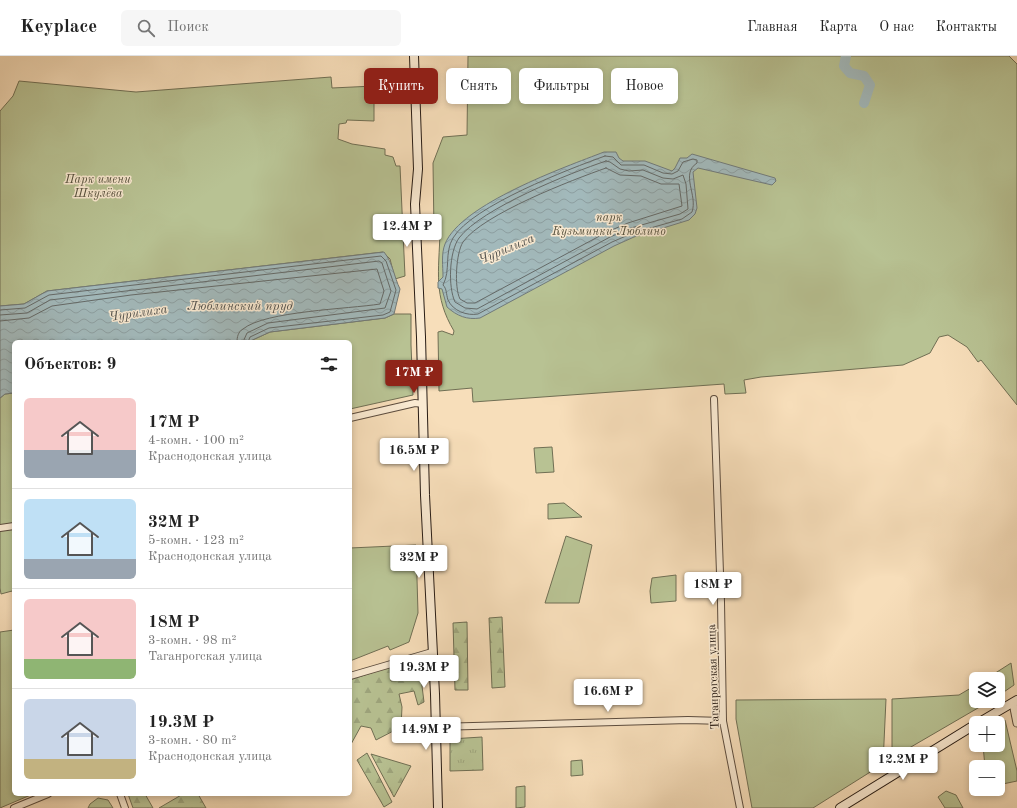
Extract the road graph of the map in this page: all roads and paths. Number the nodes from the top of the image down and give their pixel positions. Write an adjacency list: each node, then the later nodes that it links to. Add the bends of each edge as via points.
1 (414, 56): 3 (main road, via 418,159 415,204)
2 (714, 399): 11 (street, Таганрогская улица, via 722,602)
3 (423, 404): 4 (street, via 415,403); 7 (main road)
4 (352, 418)
5 (12, 526): 6 (street)
6 (0, 528)
7 (432, 652): 8 (street); 13 (main road)
8 (352, 675)
9 (1015, 701): 10 (main road); 12 (street)
10 (990, 716)
11 (723, 721): 13 (street); 20 (street, Таганрогская улица)
12 (1017, 723)
13 (436, 727): 19 (main road)
14 (969, 729): 21 (main road)
15 (43, 796): 17 (street)
16 (121, 796): 18 (street)
17 (14, 808)
18 (125, 808)
19 (438, 808)
20 (740, 808)
21 (840, 808)

